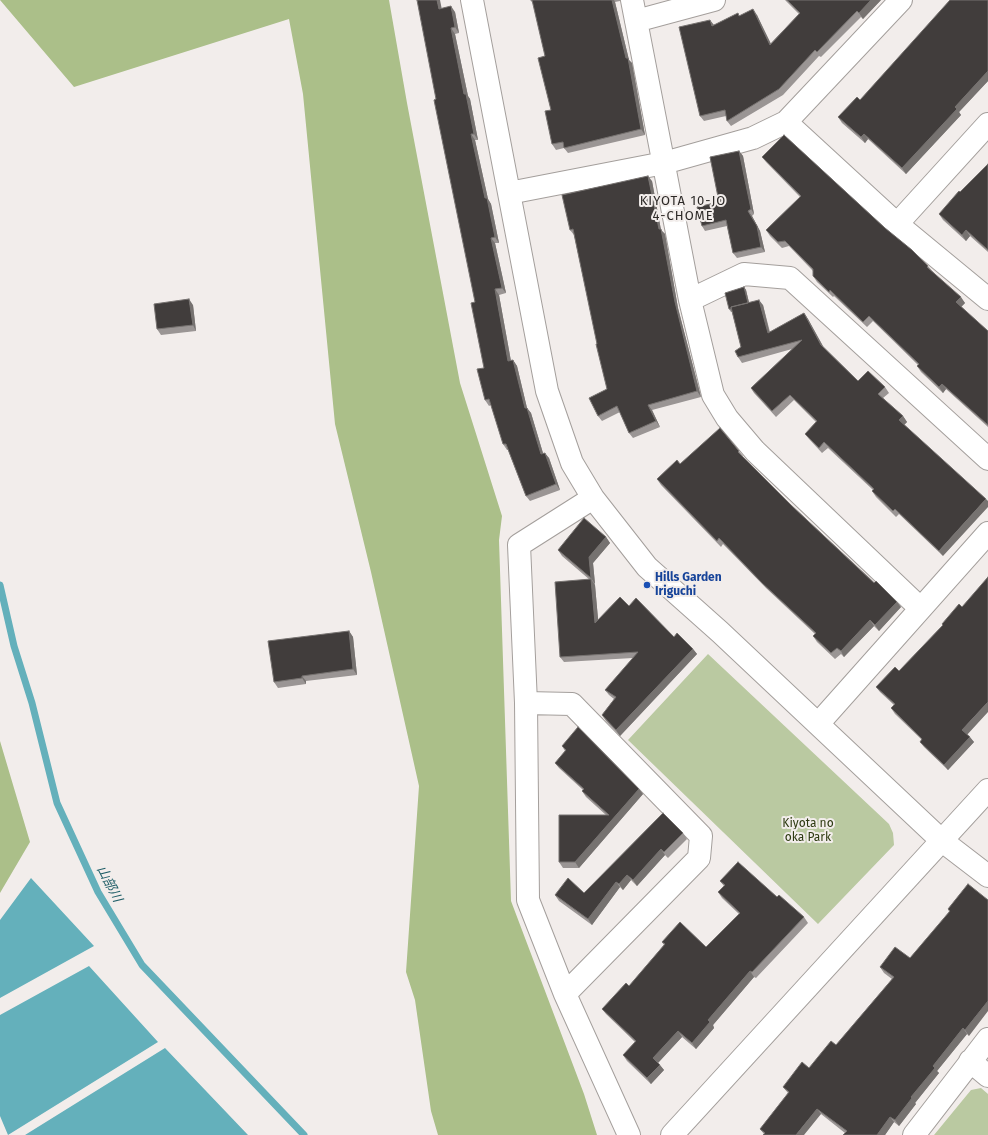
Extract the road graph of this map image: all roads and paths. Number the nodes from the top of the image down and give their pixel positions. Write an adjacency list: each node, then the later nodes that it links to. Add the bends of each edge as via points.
1 (472, 0): 9 (street)
2 (632, 0): 5 (street)
3 (714, 0): 5 (street)
4 (901, 0): 6 (street)
5 (636, 22): 8 (street)
6 (786, 122): 8 (street, via 753,138); 10 (street)
7 (986, 129): 10 (street)
8 (664, 163): 9 (street); 12 (street)
9 (509, 192): 14 (street, via 547,391 572,463)
10 (897, 224): 11 (street)
11 (988, 299)
12 (690, 300): 13 (street, via 744,274 790,278); 16 (street, via 713,395 727,418 755,451)
13 (988, 459)
14 (593, 498): 17 (street, via 519,545); 18 (street, via 647,567)
15 (988, 533): 16 (street)
16 (920, 608): 18 (street)
17 (526, 703): 22 (street, via 528,900); 22 (street, via 572,704 701,836 698,858)
18 (818, 724): 20 (street)
19 (988, 790): 20 (street)
20 (941, 840): 21 (street); 27 (street)
21 (988, 876)
22 (565, 994): 26 (street)
23 (988, 1039): 24 (street)
24 (970, 1061): 25 (street); 28 (street)
25 (988, 1076)
26 (629, 1135)
27 (672, 1135)
28 (914, 1135)

